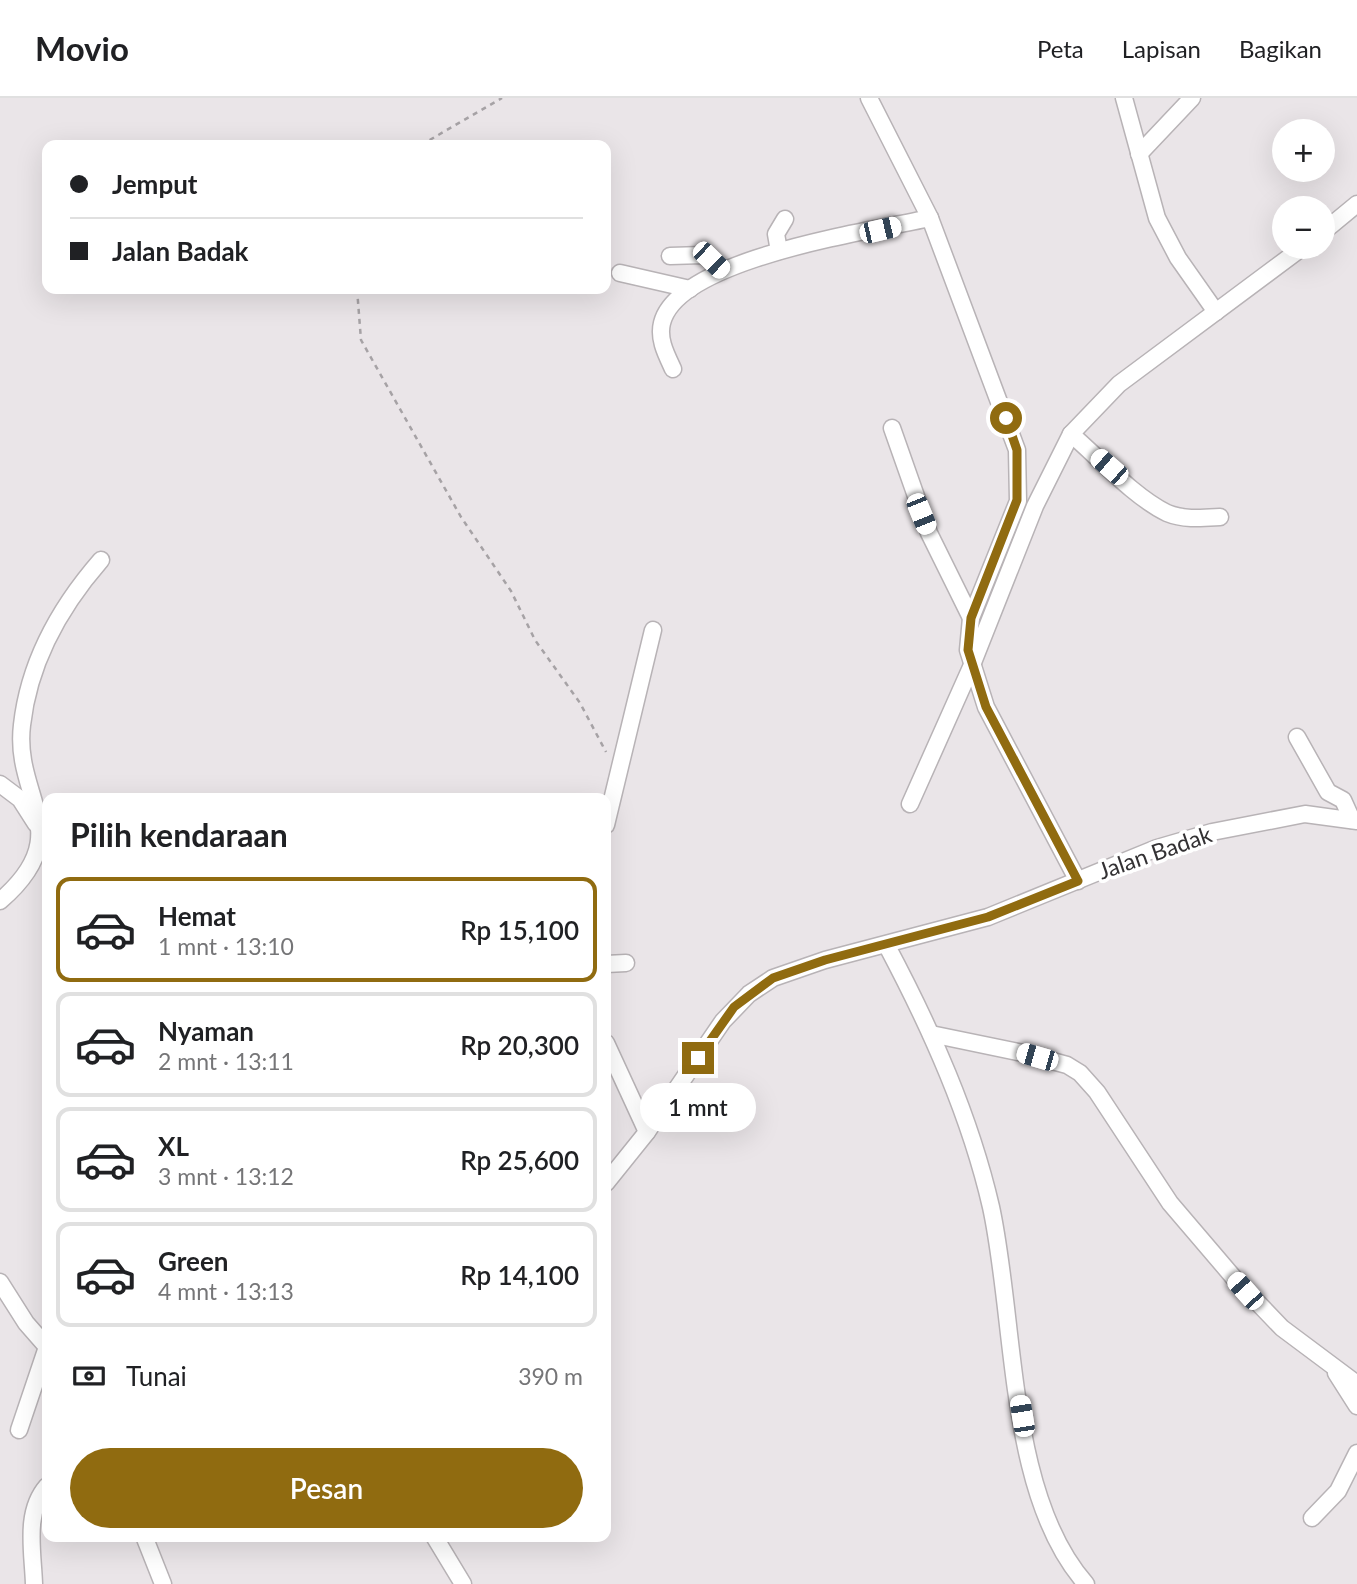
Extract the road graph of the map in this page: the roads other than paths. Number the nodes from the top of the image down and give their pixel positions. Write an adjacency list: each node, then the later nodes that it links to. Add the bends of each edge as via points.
1 (869, 98): 6 (street)
2 (1124, 98): 4 (street)
3 (1192, 98): 4 (street)
4 (1139, 154): 15 (street, via 1162,229)
5 (1357, 204): 8 (street)
6 (930, 218): 9 (street); 21 (street, via 1003,407 1018,465 1017,500)
7 (785, 219): 9 (street, via 776,233)
8 (1335, 222)
9 (779, 251): 12 (street)
10 (670, 256): 12 (street, via 703,255)
11 (1287, 259): 15 (street)
12 (722, 270): 14 (street)
13 (620, 273): 14 (street)
14 (690, 289): 16 (street, via 668,309 661,325 661,340)
15 (1216, 312): 18 (street, via 1119,384)
16 (673, 369)
17 (892, 428): 21 (street, via 929,533)
18 (1071, 434): 19 (street, via 1144,498 1168,513); 23 (street, via 1035,506)
19 (1220, 517)
20 (101, 560): 29 (street, via 61,612 30,680 21,743)
21 (971, 618): 23 (street, via 967,641)
22 (653, 630): 27 (street)
23 (972, 665): 26 (street); 30 (street, via 986,707)
24 (1297, 737): 28 (street, via 1328,792 1343,800)
25 (0, 784): 29 (street, via 20,799)
26 (911, 804)
27 (611, 805)
28 (1354, 820): 30 (street, Jalan Badak, via 1305,814 1269,819 1157,848)
29 (40, 832): 31 (street, via 26,873)
30 (1078, 881): 32 (street, Jalan Badak, via 988,917)
31 (0, 901)
32 (887, 946): 35 (street); 37 (street, Jalan Badak, via 789,972 749,994 723,1021)
33 (626, 963): 34 (street)
34 (611, 964)
35 (931, 1034): 42 (street, via 1023,1053 1068,1065 1080,1073 1170,1203 1234,1278 1282,1328); 54 (street, via 989,1200 1030,1463 1043,1511 1061,1553)
36 (611, 1054): 37 (street)
37 (647, 1132): 38 (street, Jalan Badak)
38 (611, 1177)
39 (0, 1282): 40 (street)
40 (42, 1340)
41 (42, 1362): 45 (street)
42 (1329, 1362): 43 (street); 44 (street)
43 (1357, 1384)
44 (1357, 1406)
45 (19, 1430)
46 (1357, 1453): 48 (street, via 1338,1491)
47 (42, 1493): 52 (street, via 32,1519)
48 (1312, 1518)
49 (146, 1542): 51 (street)
50 (438, 1542): 53 (street)
51 (160, 1583)
52 (34, 1584)
53 (463, 1584)
54 (1086, 1584)

